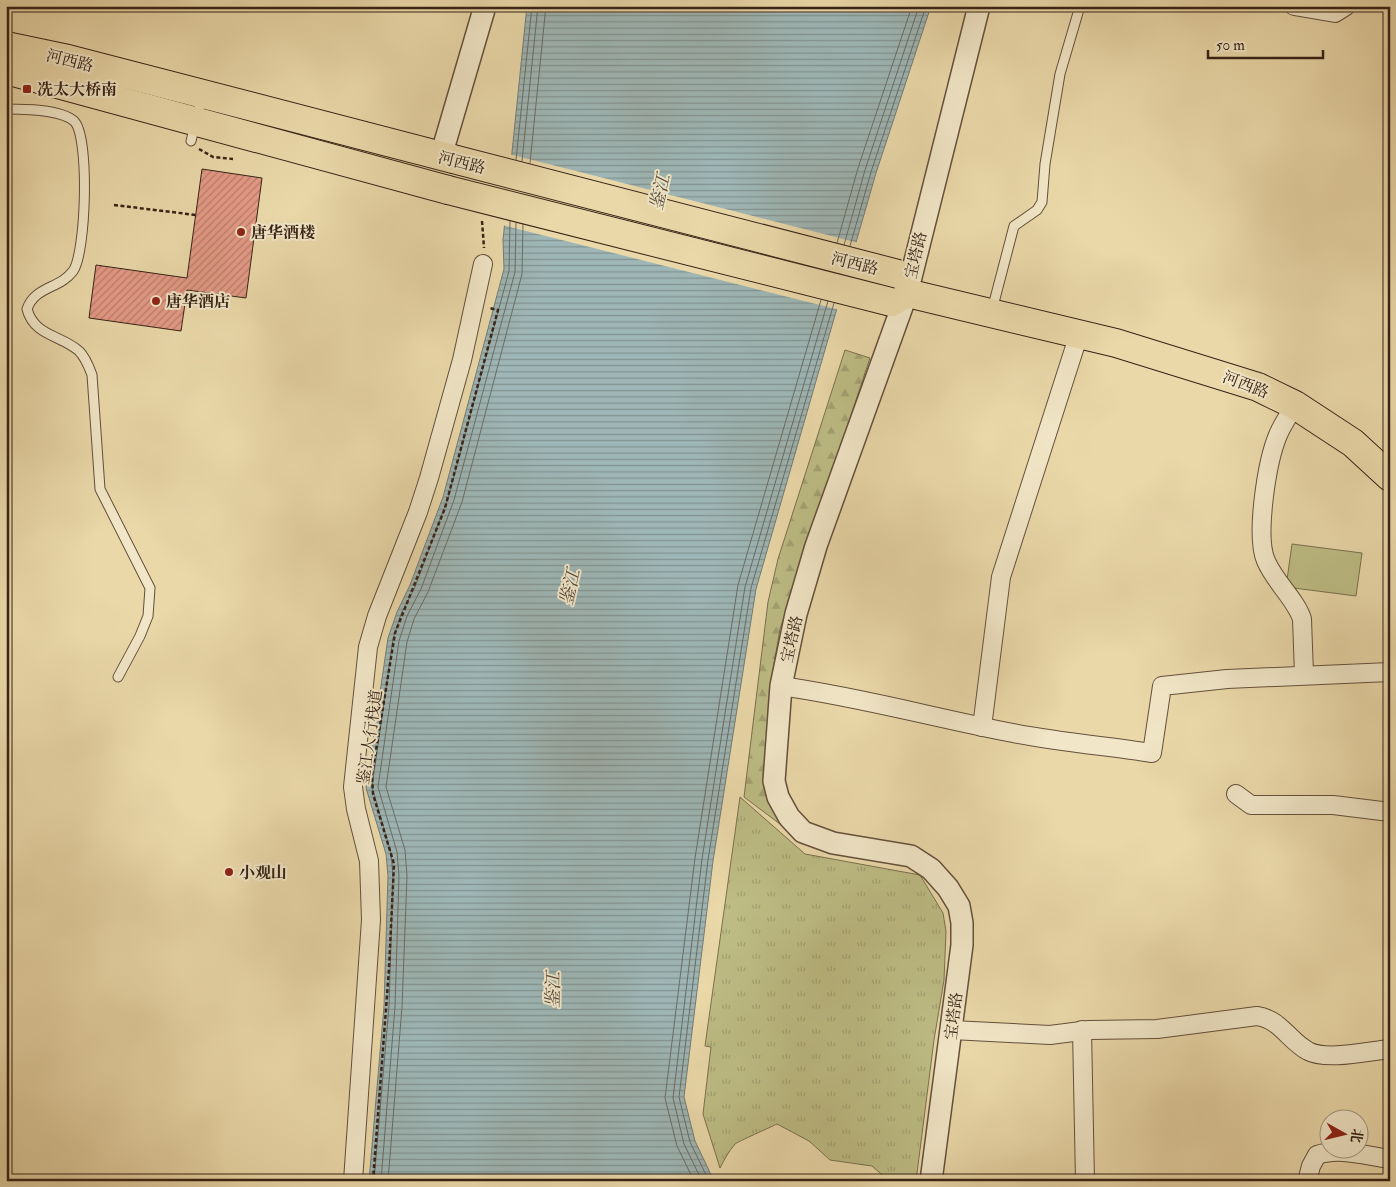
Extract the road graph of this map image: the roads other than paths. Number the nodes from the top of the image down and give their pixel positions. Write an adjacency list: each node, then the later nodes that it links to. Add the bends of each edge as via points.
1 (484, 6): 12 (street)
2 (979, 6): 14 (street, 宝塔路, via 921,228)
3 (1080, 6): 15 (lane, via 1060,74 1042,202 1037,210 1014,226)
4 (1294, 6): 5 (street, via 1335,13)
5 (1346, 6)
6 (10, 59): 7 (main road, 河西路); 10 (main road, 河西路)
7 (170, 86): 8 (main road, 河西路); 10 (main road)
8 (202, 96): 11 (lane); 12 (main road, 河西路)
9 (6, 109): 21 (lane, via 58,114 74,121 80,132 85,178 79,250 74,270 67,278 42,289 27,309 34,325 75,348 86,359 92,375 100,489 150,588 148,616)
10 (164, 113): 11 (main road, 河西路)
11 (193, 131): 14 (main road, 河西路, bridge)
12 (447, 158): 14 (main road, 河西路, bridge)
13 (483, 264): 30 (street, via 462,360 429,478 377,616 367,653 353,787 369,861 371,920)
14 (899, 290): 15 (main road, 河西路); 22 (street, 宝塔路, via 816,546 796,614)
15 (991, 313): 16 (main road, 河西路)
16 (1079, 334): 17 (main road, 河西路, via 1218,373); 23 (street, via 1001,577)
17 (1295, 405): 18 (main road, 河西路, via 1353,444); 20 (street, via 1278,435 1271,457 1262,541 1273,576 1300,612)
18 (1390, 477)
19 (1390, 672): 20 (street)
20 (1304, 675): 23 (street, via 1162,686 1152,753)
21 (118, 677)
22 (781, 686): 23 (street, via 886,704); 26 (street, 宝塔路, via 774,780 778,797 789,816 803,832 833,843 910,856 931,869 959,906 962,945)
23 (982, 727)
24 (1236, 794): 25 (street, via 1251,805 1333,805)
25 (1390, 812)
26 (952, 1030): 27 (street, via 1050,1035); 31 (street, 宝塔路)
27 (1082, 1030): 28 (street, via 1157,1029 1257,1016 1277,1024 1297,1043 1316,1054); 32 (street)
28 (1390, 1049)
29 (1390, 1160): 33 (street, via 1342,1151 1326,1152 1317,1155)
30 (353, 1181)
31 (931, 1181)
32 (1085, 1181)
33 (1307, 1181)

